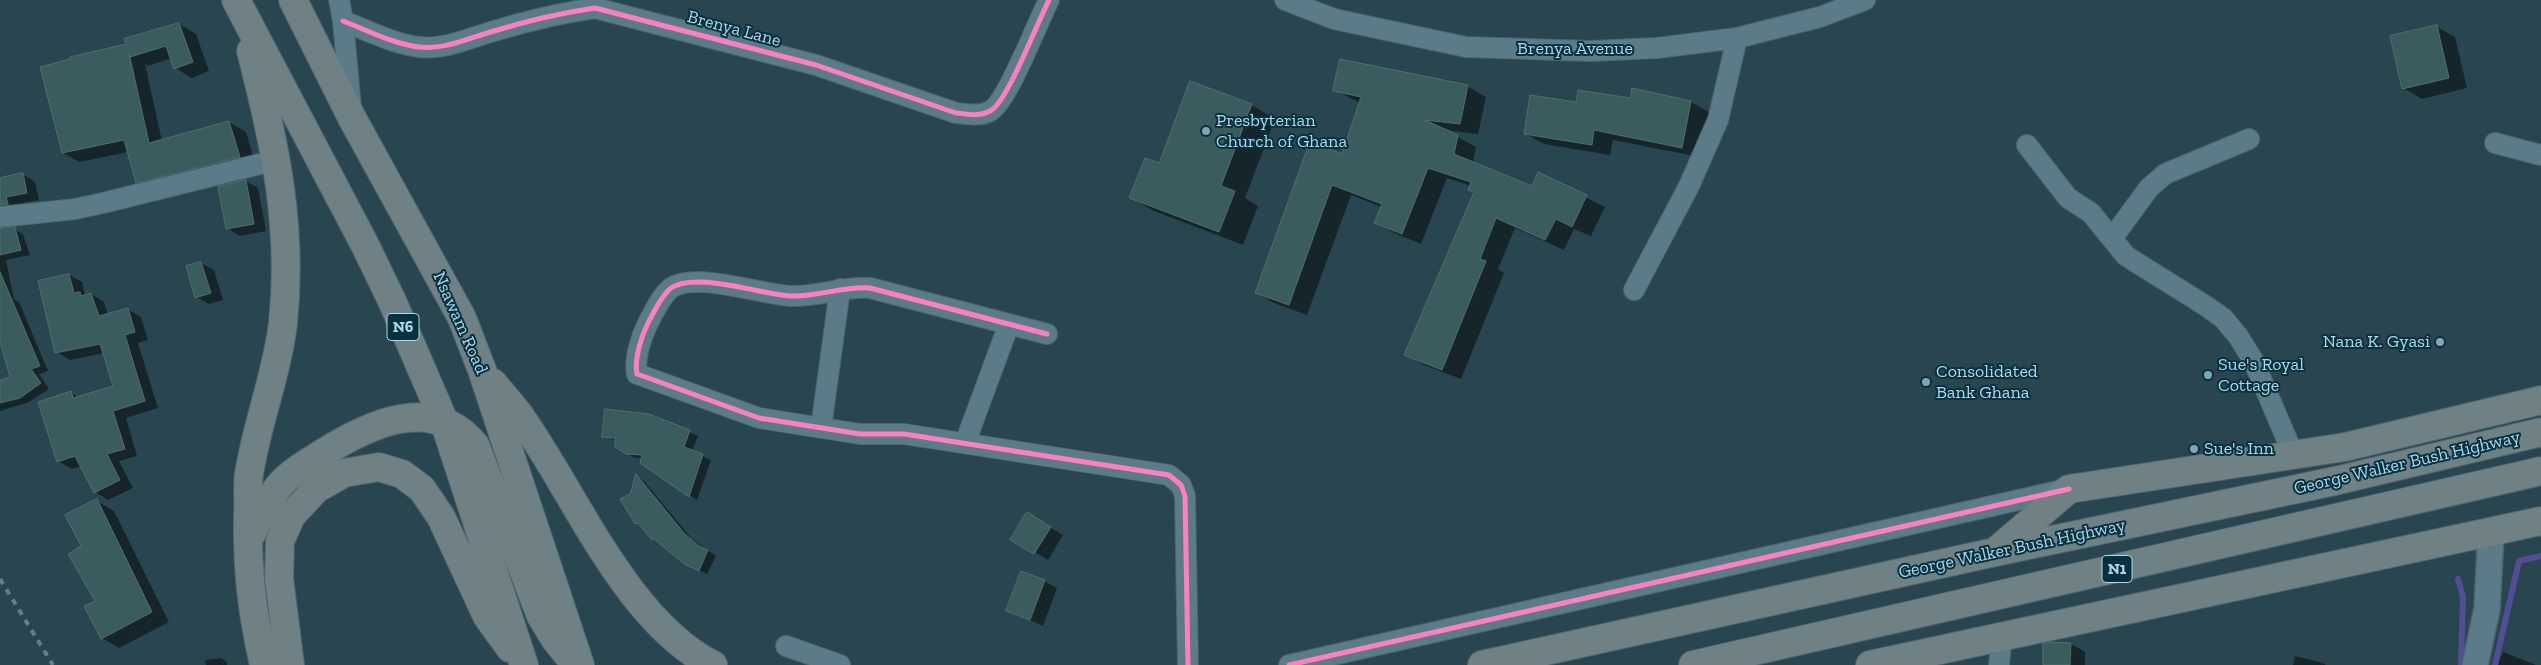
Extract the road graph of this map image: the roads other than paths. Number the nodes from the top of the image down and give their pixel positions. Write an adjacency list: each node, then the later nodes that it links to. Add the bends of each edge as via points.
1 (293, 0): 9 (highway, Nsawam Road)
2 (338, 0): 7 (street)
3 (1049, 0): 7 (street, Brenya Lane, via 1004,96 991,111 976,115 956,113 806,63 595,8 563,12 435,48 394,41)
4 (1285, 0): 8 (street, Brenya Avenue, via 1334,19 1466,47 1591,51 1657,48)
5 (1865, 0): 8 (street, Brenya Avenue, via 1820,17)
6 (238, 4): 14 (highway); 23 (highway, N6, via 365,245)
7 (343, 21): 9 (street)
8 (1737, 38): 18 (street, via 1718,120 1689,186)
9 (352, 118): 21 (highway, Nsawam Road, via 444,283)
10 (2249, 139): 16 (street, via 2165,174 2149,188)
11 (2495, 143): 13 (street)
12 (2027, 145): 16 (street, via 2068,198 2092,213)
13 (2541, 155)
14 (276, 160): 15 (street, via 75,209); 32 (highway, via 285,218 283,324 249,474)
15 (0, 217)
16 (2113, 237): 27 (street, via 2126,256 2206,306 2238,336 2253,360)
17 (840, 290): 19 (street, via 870,288); 24 (street); 24 (street, via 790,296 704,282 672,288 654,310 644,332 637,362 637,374 758,418)
18 (1634, 290)
19 (1008, 324): 20 (street); 26 (street)
20 (1047, 334)
21 (482, 370): 40 (highway, Nsawam Road); 41 (highway, via 520,416 588,528 651,616 698,657)
22 (2541, 400): 27 (highway)
23 (444, 421): 32 (highway, via 428,417 399,418 371,427 335,445 280,485); 38 (highway, N6); 39 (highway, via 463,431 475,445 541,616)
24 (820, 428): 26 (street, via 860,434 904,434)
25 (2541, 432): 33 (highway, George Walker Bush Highway / N1, via 2325,483)
26 (965, 443): 43 (street, via 1169,475 1177,480 1185,496)
27 (2294, 456): 29 (highway)
28 (2541, 471): 46 (highway, N1)
29 (2069, 489): 33 (highway); 44 (street)
30 (2541, 522): 31 (highway)
31 (2491, 531): 34 (highway); 49 (street, via 2487,608)
32 (248, 540): 36 (highway, via 253,616)
33 (1995, 552): 45 (highway, George Walker Bush Highway / N1)
34 (2002, 635): 47 (highway); 48 (street)
35 (786, 646): 42 (street)
36 (264, 665)
37 (290, 665): 38 (highway, via 278,578 280,541 291,516 316,489 344,473 379,467 402,474 422,489 441,517 488,616)
38 (523, 665)
39 (576, 665)
40 (580, 665)
41 (713, 665)
42 (840, 665)
43 (1188, 665)
44 (1289, 665)
45 (1482, 665)
46 (1694, 665)
47 (1870, 665)
48 (1999, 665)
49 (2475, 665)

